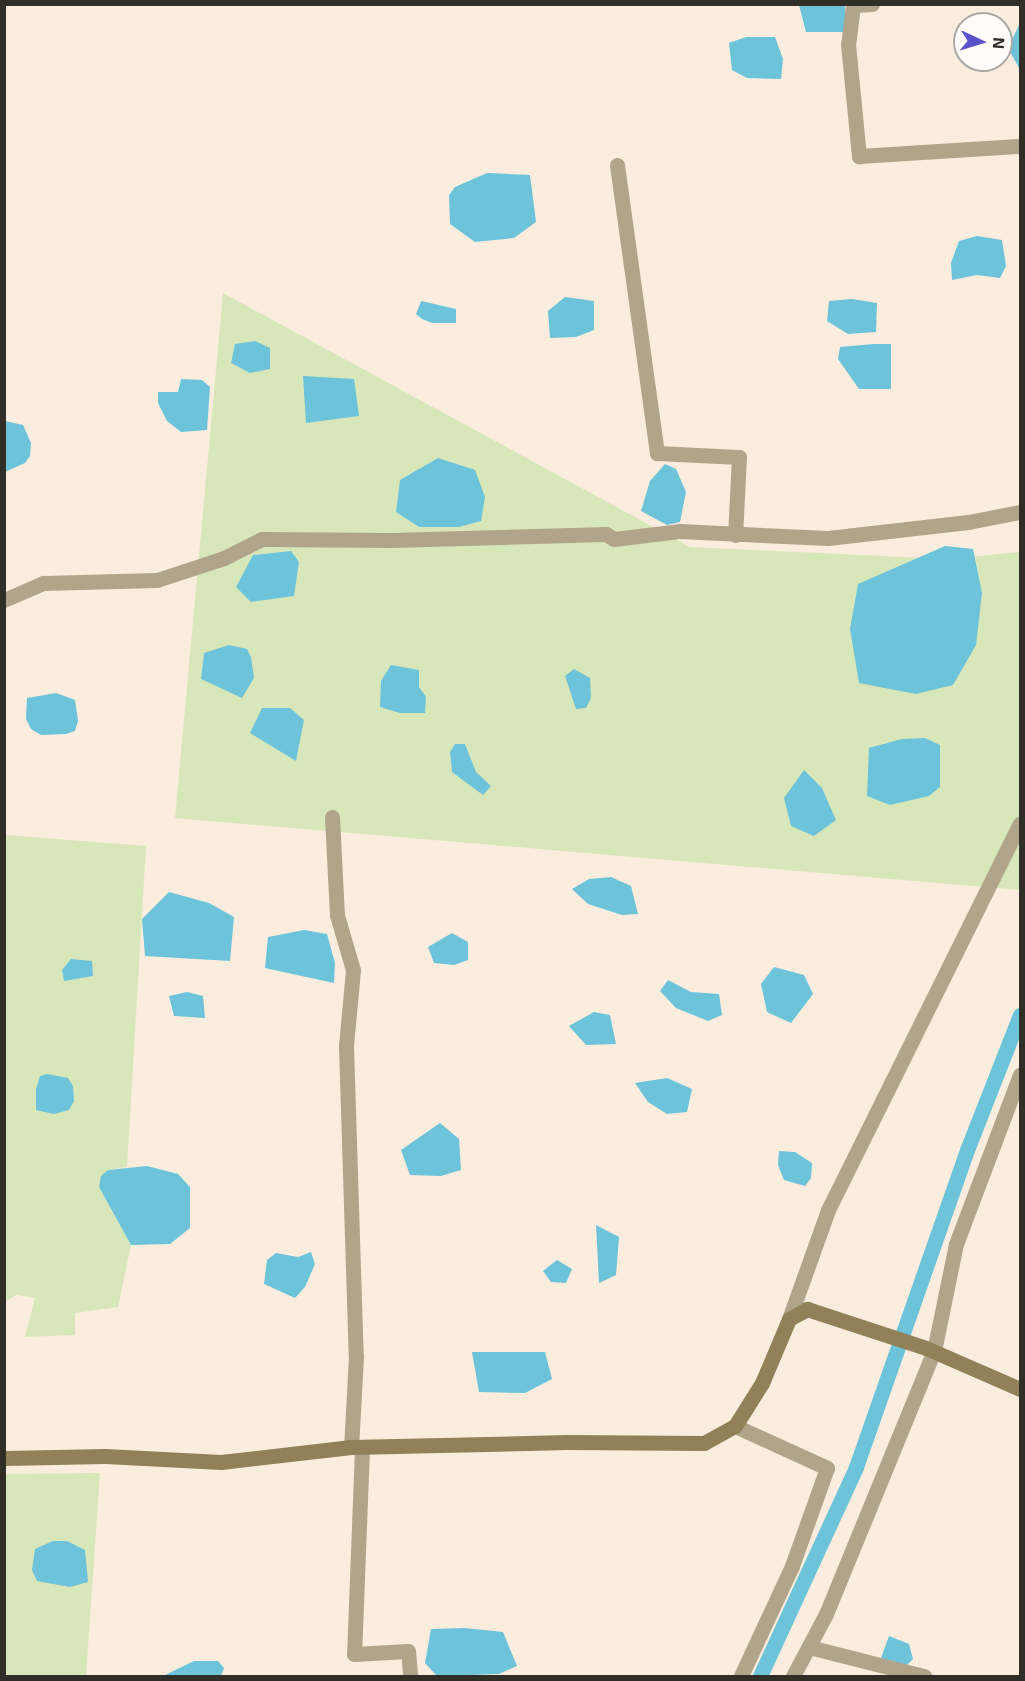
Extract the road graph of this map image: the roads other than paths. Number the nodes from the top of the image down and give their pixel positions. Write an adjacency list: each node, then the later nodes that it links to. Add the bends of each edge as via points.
1 (873, 4): 2 (street, via 853,5 848,44 859,156)
2 (1020, 146)
3 (617, 165): 5 (street, via 657,453 739,457)
4 (1020, 512): 5 (street, via 828,538)
5 (735, 535): 6 (street, via 679,531 614,538 606,534 392,540 262,538 224,558 157,580 43,583)
6 (4, 600)
7 (332, 817): 14 (street, via 337,915 352,970 346,1046)
8 (1020, 824): 10 (street, via 828,1210)
9 (1020, 1075): 11 (street, via 956,1245)
10 (789, 1319): 11 (street, via 807,1309); 13 (street, via 762,1383)
11 (930, 1350): 12 (street); 16 (street)
12 (1020, 1389)
13 (735, 1426): 14 (street, via 704,1443); 19 (street, via 827,1468 792,1566)
14 (356, 1448): 15 (street, via 221,1462 105,1456); 18 (street, via 354,1654 408,1651)
15 (4, 1458)
16 (809, 1647): 17 (street); 20 (street)
17 (915, 1675)
18 (410, 1677)
19 (741, 1677)
20 (793, 1677)

